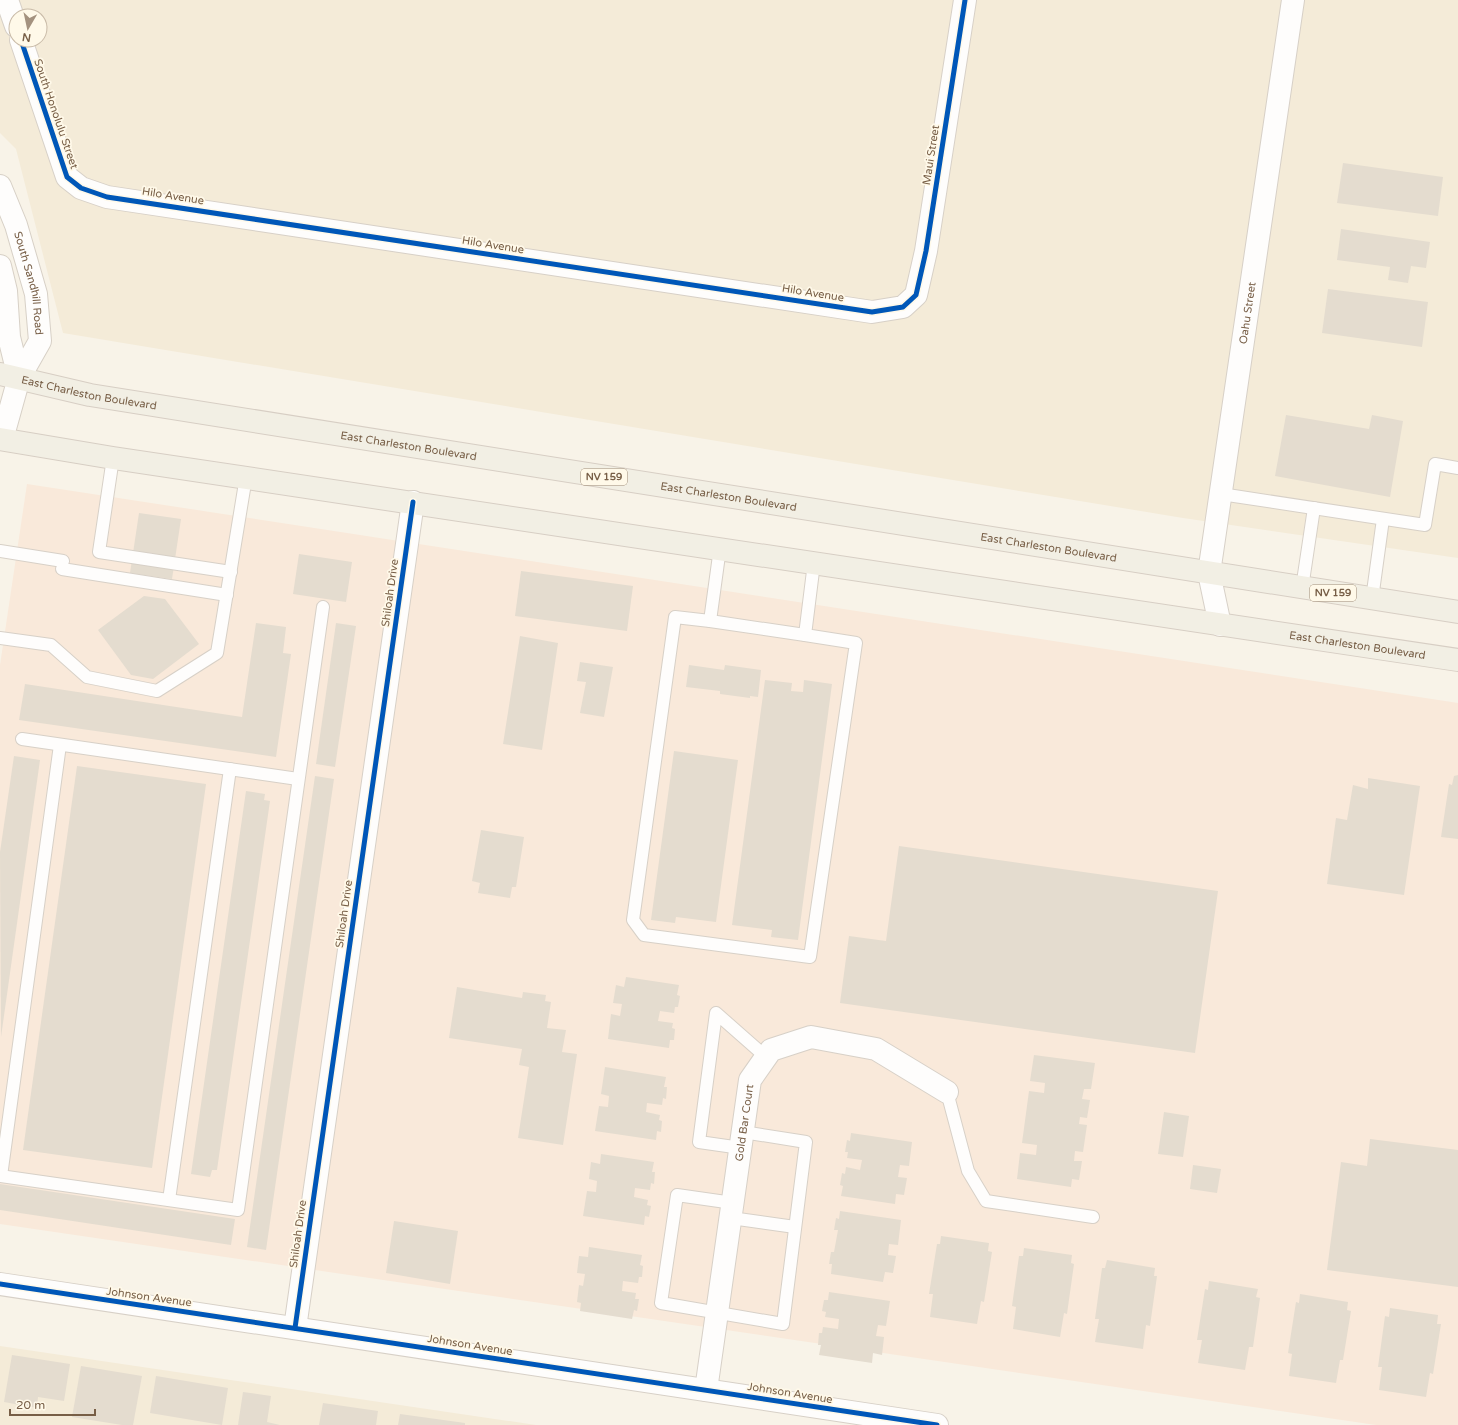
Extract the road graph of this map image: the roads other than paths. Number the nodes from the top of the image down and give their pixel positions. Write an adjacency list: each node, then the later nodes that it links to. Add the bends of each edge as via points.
1 (964, 0): 7 (street, Maui Street, via 926,251 916,295)
2 (1293, 0): 13 (street, Oahu Street)
3 (24, 48): 5 (street, South Honolulu Street, via 67,178)
4 (0, 186): 8 (street, South Sandhill Road, via 16,225 36,294 40,341)
5 (81, 188): 7 (street, Hilo Avenue, via 106,197 872,312)
6 (0, 266): 8 (street, South Sandhill Road, via 6,290)
7 (903, 306)
8 (10, 376): 9 (street, South Sandhill Road, via 10,408); 21 (main road, East Charleston Boulevard / NV 159, via 90,395)
9 (1, 444): 10 (main road, East Charleston Boulevard)
10 (113, 458): 12 (main road, East Charleston Boulevard); 20 (lane, via 99,552)
11 (1458, 468): 16 (lane, via 1435,464 1425,525)
12 (246, 477): 14 (main road, East Charleston Boulevard); 20 (lane)
13 (1221, 494): 15 (lane); 21 (street, Oahu Street)
14 (413, 502): 17 (main road, East Charleston Boulevard); 46 (street, Shiloah Drive)
15 (1314, 508): 16 (lane); 22 (lane)
16 (1383, 519): 24 (lane)
17 (720, 548): 19 (main road, East Charleston Boulevard); 27 (lane)
18 (0, 551): 23 (lane)
19 (814, 563): 28 (main road, East Charleston Boulevard); 29 (lane)
20 (231, 572): 23 (lane)
21 (1209, 573): 22 (main road, East Charleston Boulevard / NV 159); 28 (street, Oahu Street)
22 (1302, 588): 24 (main road, East Charleston Boulevard / NV 159)
23 (227, 595): 30 (lane, via 218,653 157,691 87,677 51,645)
24 (1372, 599): 26 (main road, East Charleston Boulevard / NV 159)
25 (323, 607): 35 (lane)
26 (1458, 612)
27 (710, 621): 29 (lane); 29 (lane, via 675,617 633,920 644,935 810,957 856,643)
28 (1220, 625): 31 (main road, East Charleston Boulevard)
29 (805, 635)
30 (0, 638)
31 (1458, 660)
32 (22, 739): 33 (lane)
33 (60, 745): 34 (lane); 39 (lane)
34 (230, 769): 35 (lane); 40 (lane)
35 (298, 779): 40 (lane, via 238,1210)
36 (766, 1057): 37 (street, Gold Bar Court, via 771,1050 811,1037 876,1049); 38 (street, Gold Bar Court, via 750,1080); 38 (lane, via 716,1013 699,1142)
37 (947, 1092): 42 (lane, via 968,1171 986,1202)
38 (742, 1140): 41 (street, Gold Bar Court); 43 (lane, via 806,1142)
39 (0, 1176): 40 (lane)
40 (169, 1200)
41 (732, 1210): 43 (lane); 45 (street, Gold Bar Court); 45 (lane, via 677,1195 661,1303)
42 (1093, 1218)
43 (795, 1227): 45 (lane, via 783,1324)
44 (0, 1284): 46 (street, Johnson Avenue)
45 (717, 1313): 47 (street, Gold Bar Court)
46 (295, 1328): 47 (street, Johnson Avenue)
47 (706, 1390): 48 (street, Johnson Avenue)
48 (937, 1425)

